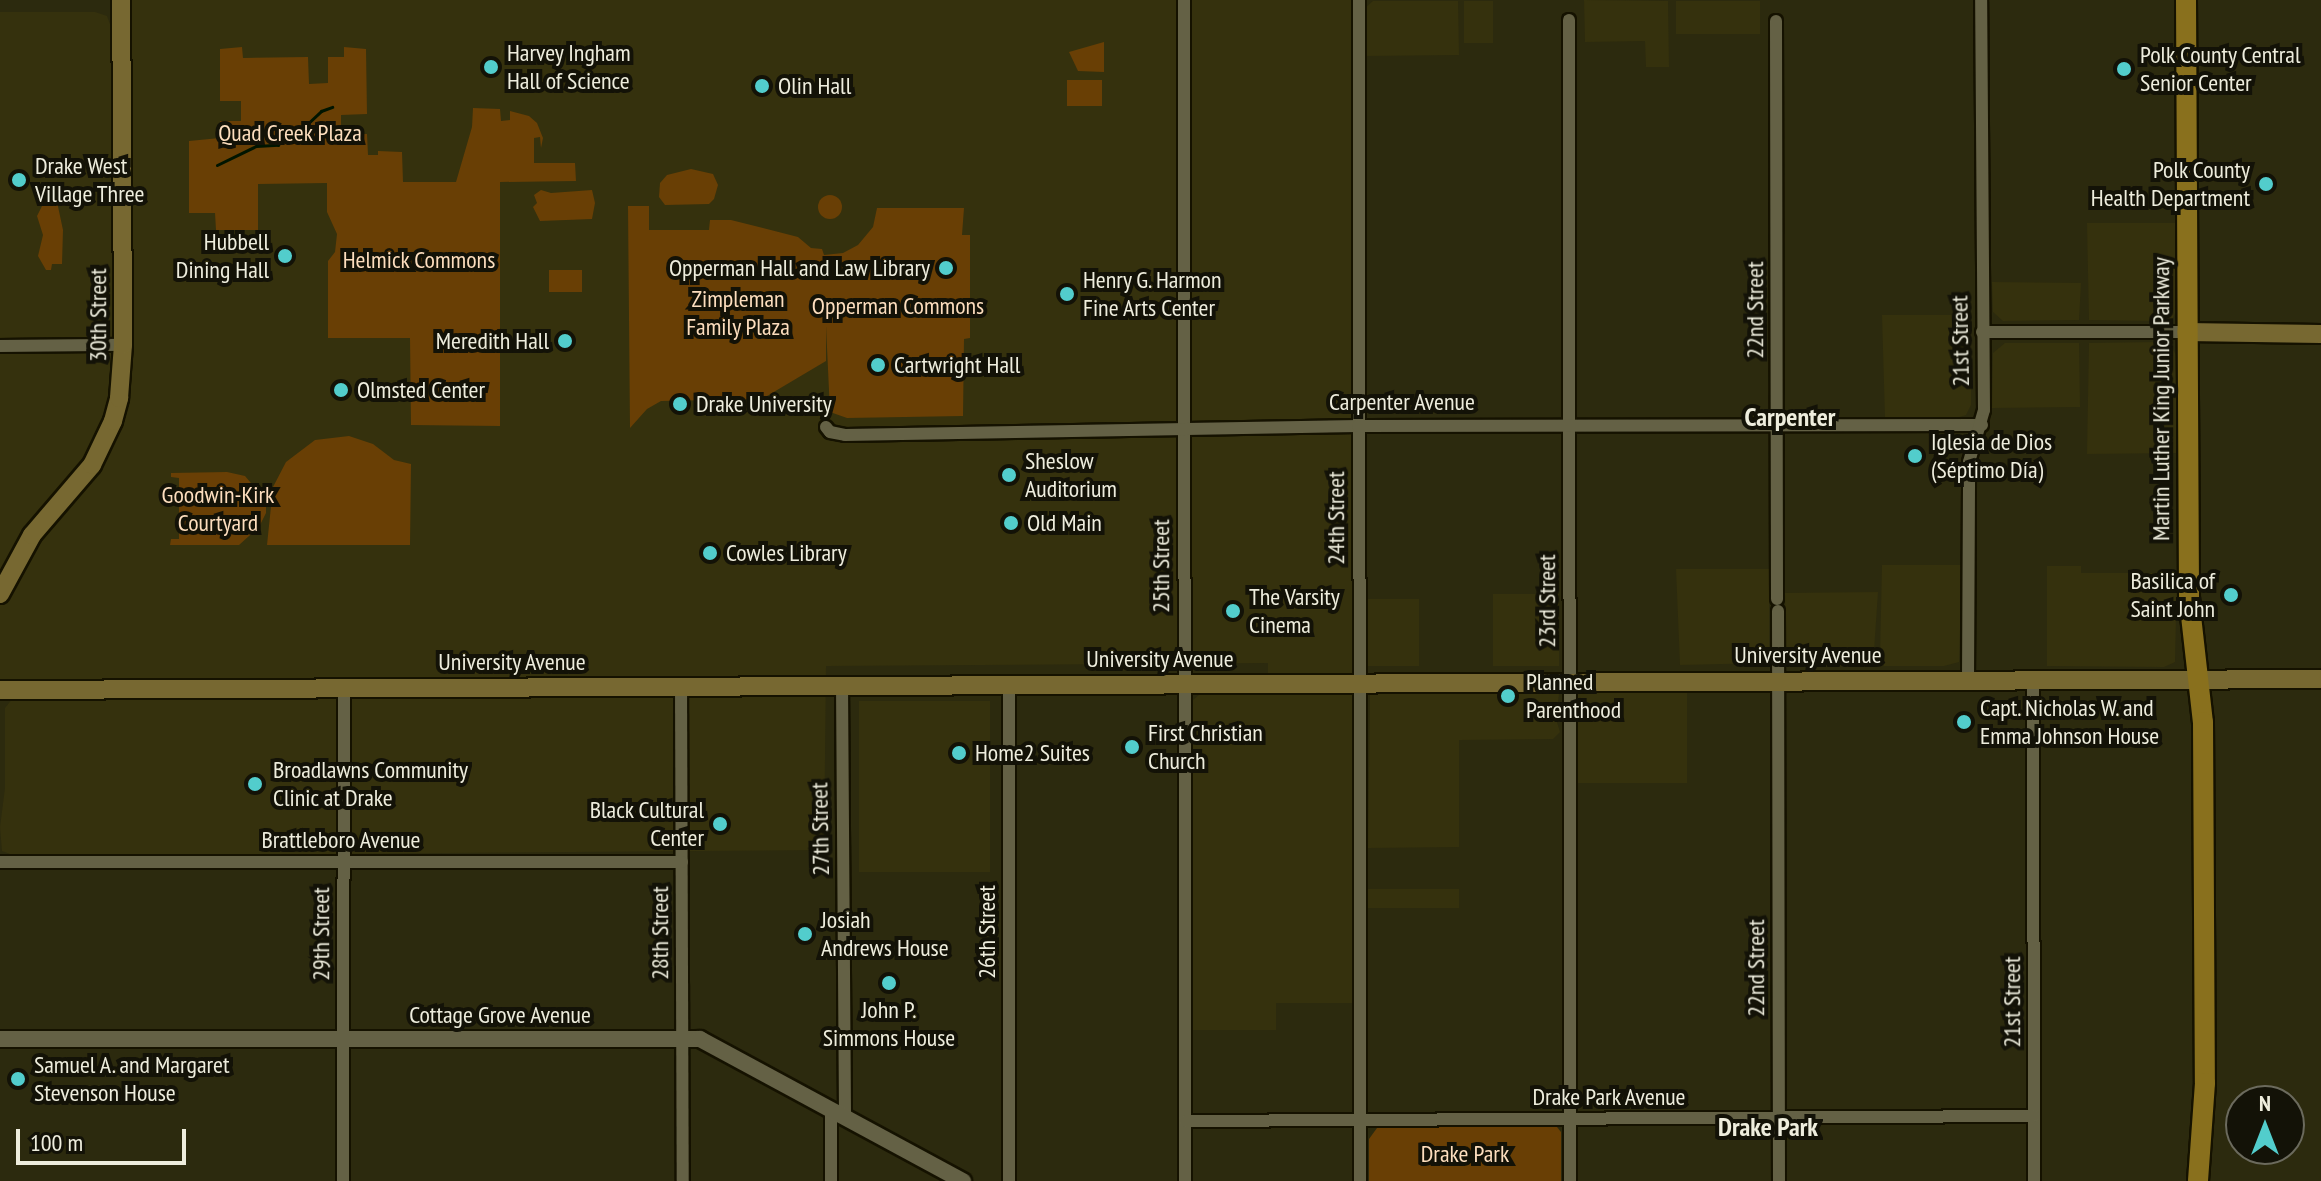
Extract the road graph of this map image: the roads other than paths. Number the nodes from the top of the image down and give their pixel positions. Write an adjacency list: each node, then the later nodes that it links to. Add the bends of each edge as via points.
1 (121, 0): 11 (main road, 30th Street)
2 (1184, 0): 18 (street, 25th Street)
3 (1359, 0): 15 (street, 24th Street)
4 (1981, 0): 8 (street, 21st Street)
5 (2186, 0): 9 (main road, Martin Luther King Junior Parkway)
6 (1569, 20): 16 (street, 23rd Street)
7 (1776, 21): 13 (street, 22nd Street)
8 (1982, 332): 9 (street); 14 (street, 21st Street)
9 (2186, 332): 10 (main road); 26 (main road, Martin Luther King Junior Parkway, via 2189,598)
10 (2321, 334)
11 (123, 345): 12 (street); 19 (main road, 30th Street, via 119,398 104,443 78,484 19,554)
12 (0, 346)
13 (1777, 425): 14 (street, Carpenter Avenue); 16 (street, Carpenter Avenue); 20 (street, 22nd Street)
14 (1982, 425): 21 (street, 21st Street, via 1969,462)
15 (1358, 426): 16 (street, Carpenter Avenue); 18 (street, Carpenter Avenue); 25 (street, 24th Street)
16 (1569, 426): 24 (street, 23rd Street)
17 (826, 427): 18 (street, Carpenter Avenue, via 845,435)
18 (1183, 429): 27 (street, 25th Street)
19 (0, 594)
20 (1777, 679): 21 (main road, University Avenue); 24 (main road, University Avenue); 41 (street, 22nd Street)
21 (1968, 679): 22 (main road, University Avenue)
22 (2033, 679): 26 (main road, University Avenue); 40 (street, 21st Street)
23 (2321, 679): 26 (main road, University Avenue)
24 (1569, 680): 25 (main road, University Avenue); 42 (street, 23rd Street)
25 (1358, 681): 27 (main road, University Avenue); 43 (street, 24th Street)
26 (2197, 681): 55 (main road, Martin Luther King Junior Parkway, via 2203,722 2205,1083)
27 (1183, 682): 29 (main road, University Avenue); 44 (street, 25th Street)
28 (842, 684): 29 (main road, University Avenue); 30 (main road, University Avenue); 39 (street, 27th Street)
29 (1009, 684): 49 (street, 26th Street)
30 (681, 686): 31 (main road, University Avenue); 35 (street, 28th Street)
31 (344, 687): 32 (main road, University Avenue); 34 (street, 29th Street)
32 (0, 690)
33 (0, 862): 34 (street, Brattleboro Avenue)
34 (343, 862): 35 (street, Brattleboro Avenue); 38 (street, 29th Street)
35 (682, 862): 36 (street, 28th Street)
36 (682, 1038): 38 (street, Cottage Grove Avenue); 39 (street, Cottage Grove Avenue, via 700,1039); 46 (street, 28th Street)
37 (0, 1039): 38 (street, Cottage Grove Avenue)
38 (343, 1039): 45 (street, 29th Street)
39 (838, 1114): 47 (street, 27th Street); 48 (street, Cottage Grove Avenue)
40 (2034, 1116): 41 (street, Drake Park Avenue); 54 (street, 21st Street)
41 (1779, 1118): 42 (street, Drake Park Avenue); 53 (street, 22nd Street)
42 (1570, 1119): 43 (street, Drake Park Avenue); 52 (street, 23rd Street)
43 (1360, 1120): 44 (street, Drake Park Avenue); 51 (street, 24th Street)
44 (1185, 1121): 50 (street, 25th Street)
45 (343, 1181)
46 (683, 1181)
47 (831, 1181)
48 (963, 1181)
49 (1009, 1181)
50 (1185, 1181)
51 (1360, 1181)
52 (1570, 1181)
53 (1779, 1181)
54 (2034, 1181)
55 (2198, 1181)

